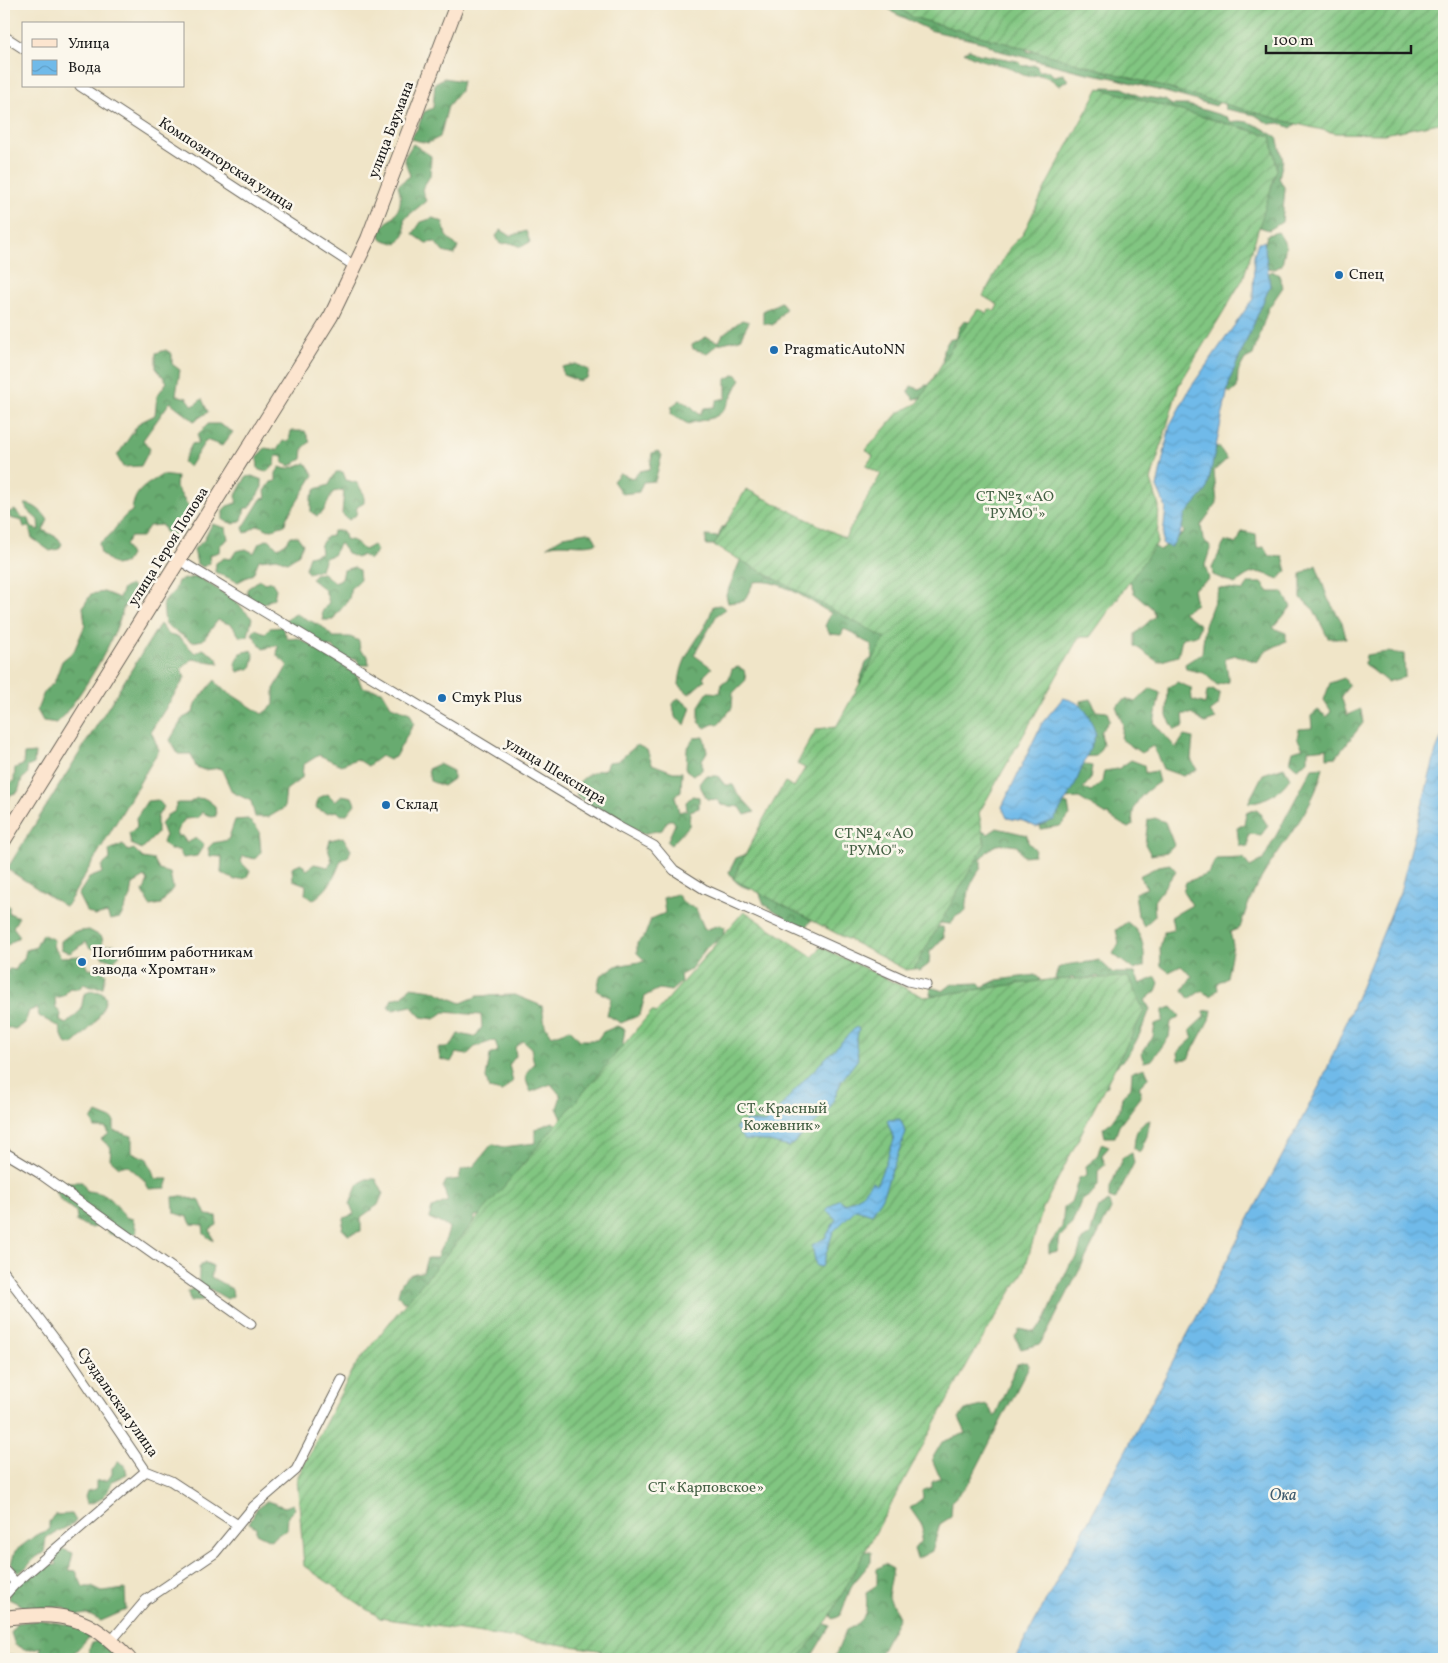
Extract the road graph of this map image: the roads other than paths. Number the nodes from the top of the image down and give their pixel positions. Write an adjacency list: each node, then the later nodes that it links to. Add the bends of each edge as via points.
1 (458, 4): 5 (street, улица Баумана)
2 (4, 36): 3 (street)
3 (22, 48)
4 (83, 88): 5 (street, Композиторская улица)
5 (356, 267): 6 (street, улица Героя Попова, via 331,316)
6 (179, 560): 7 (street, улица Героя Попова); 8 (street, улица Шекспира, via 654,846 674,870 704,889 908,981)
7 (4, 840)
8 (926, 985)
9 (4, 1152): 11 (street, via 39,1173)
10 (4, 1272): 13 (street, Суздальская улица, via 70,1360)
11 (251, 1324)
12 (342, 1380): 14 (street, via 296,1470 253,1507)
13 (146, 1471): 14 (street, via 172,1481); 16 (street, Суздальская улица)
14 (238, 1525): 19 (street, via 215,1554 146,1600)
15 (4, 1570): 16 (street)
16 (16, 1583): 17 (street, Суздальская улица)
17 (4, 1596)
18 (4, 1618): 19 (street, via 50,1616 79,1620)
19 (112, 1640): 20 (street)
20 (129, 1659)

